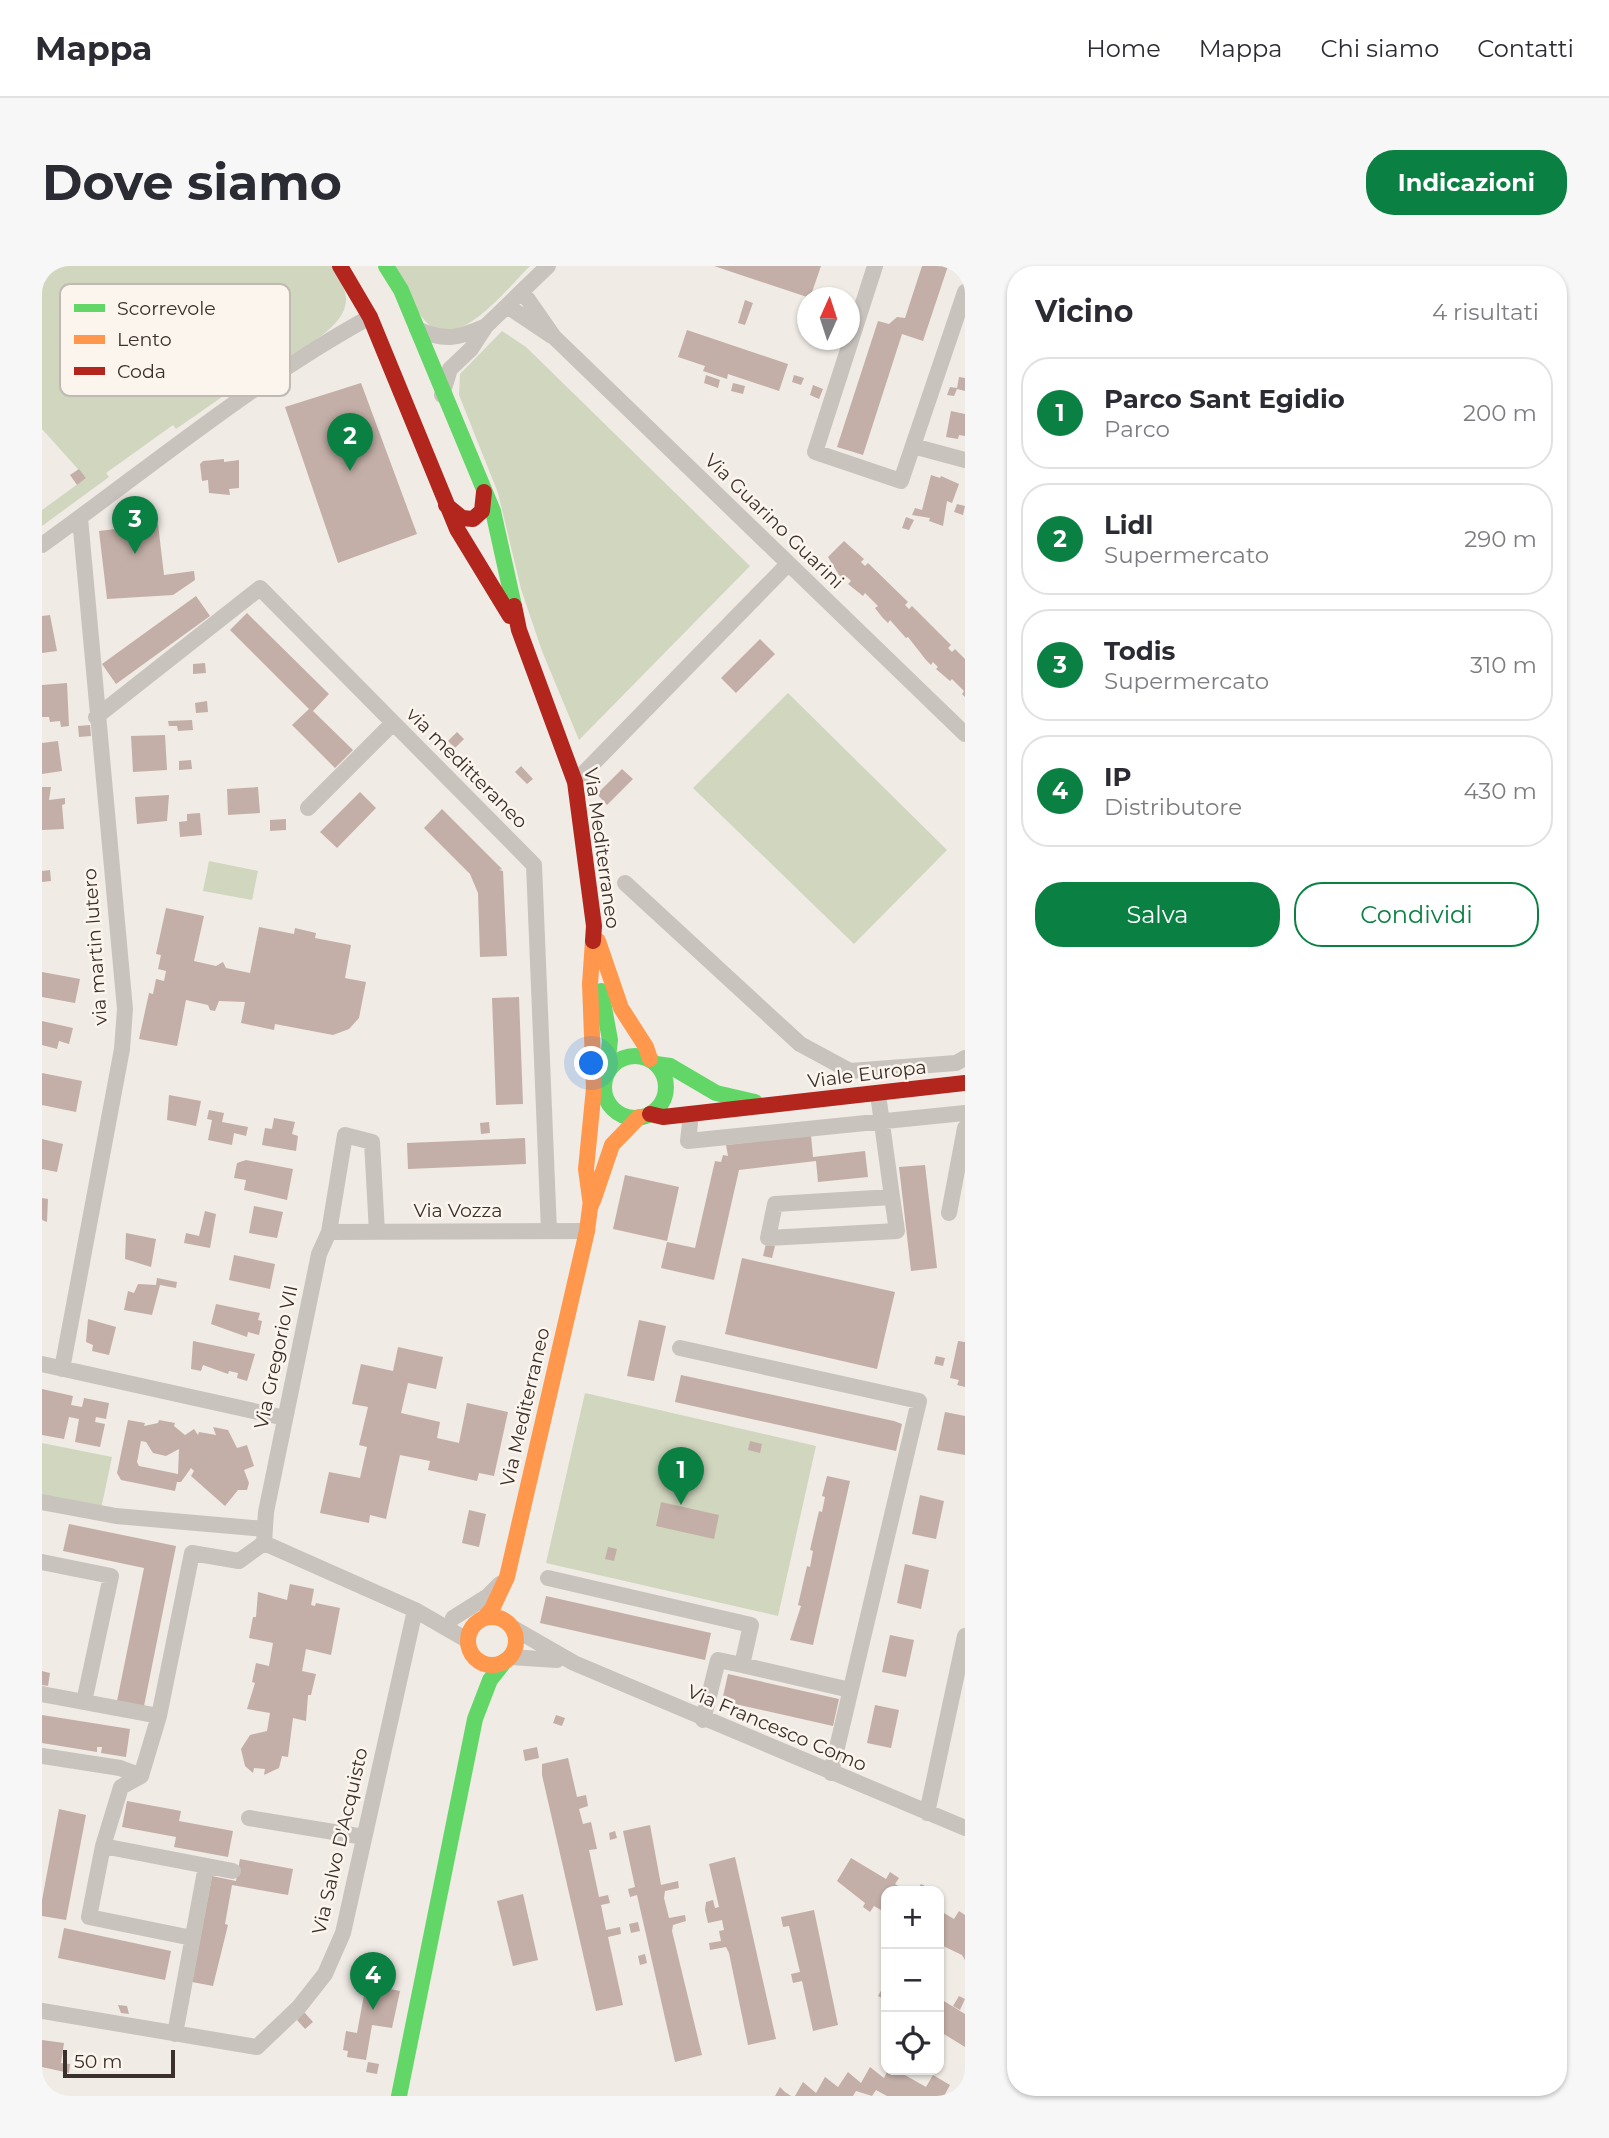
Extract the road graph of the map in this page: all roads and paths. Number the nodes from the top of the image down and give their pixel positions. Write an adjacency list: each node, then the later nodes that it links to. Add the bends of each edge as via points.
1 (341, 266): 8 (main road)
2 (386, 266): 10 (main road)
3 (548, 266): 5 (street)
4 (875, 266): 15 (street, via 815,452 901,481)
5 (522, 291): 7 (street); 11 (street, Via Guarino Guarini)
6 (965, 292): 15 (street)
7 (507, 306): 9 (street); 11 (street, Via Guarino Guarini)
8 (370, 317): 12 (street); 18 (main road)
9 (486, 326): 10 (street, via 457,338 432,336); 13 (street, via 450,369)
10 (417, 329): 13 (main road)
11 (554, 337): 21 (street, Via Guarino Guarini)
12 (290, 366)
13 (442, 395): 17 (main road)
14 (248, 396): 19 (street)
15 (913, 446): 16 (street)
16 (965, 460)
17 (484, 492): 18 (main road, via 482,511 473,519 462,518); 22 (main road, via 493,510)
18 (446, 505): 22 (main road)
19 (80, 518): 20 (street); 23 (street, via martin lutero)
20 (42, 545)
21 (788, 564): 25 (street, Via Guarino Guarini); 26 (street)
22 (519, 630): 26 (main road, Via Mediterraneo)
23 (96, 716): 24 (street, via meditteraneo, via 260,588); 51 (street, via martin lutero, via 125,1009 122,1049)
24 (393, 723): 27 (street); 45 (street, via meditteraneo, via 534,865)
25 (965, 734)
26 (575, 782): 29 (main road, Via Mediterraneo)
27 (308, 808)
28 (625, 883): 30 (street, via 800,1044 850,1071 956,1063)
29 (594, 926): 31 (main road, via 610,984); 32 (main road, via 610,1040); 43 (main road, Via Mediterraneo, via 590,984 594,1088 586,1168)
30 (965, 1058)
31 (653, 1062): 32 (main road, via 630,1056); 36 (main road, via 670,1066 716,1093); 39 (main road, via 662,1072 666,1090 658,1108)
32 (607, 1074): 35 (main road)
33 (965, 1083): 34 (main road, Viale Europa)
34 (878, 1094): 36 (main road, Viale Europa); 40 (street)
35 (607, 1100): 39 (main road, via 620,1114); 43 (main road, Via Mediterraneo)
36 (774, 1106): 38 (main road, Viale Europa)
37 (965, 1113): 40 (street)
38 (691, 1114): 39 (main road, Viale Europa); 40 (street, via 688,1141)
39 (645, 1116): 43 (main road, Via Mediterraneo, via 612,1145)
40 (884, 1121): 42 (street)
41 (965, 1128): 44 (street)
42 (892, 1198): 42 (street, via 775,1204 768,1238 897,1231)
43 (591, 1206): 46 (main road, Via Mediterraneo)
44 (949, 1213)
45 (550, 1231): 46 (street, Via Vozza); 48 (street, Via Vozza)
46 (587, 1231): 56 (main road, Via Mediterraneo)
47 (329, 1232): 48 (street, Via Vozza); 48 (street, Via Gregorio VII, via 345,1135 372,1142); 52 (street, Via Gregorio VII, via 319,1254)
48 (377, 1232)
49 (680, 1348): 69 (street, via 919,1401)
50 (42, 1364): 51 (street)
51 (62, 1368): 52 (street)
52 (285, 1418): 54 (street, Via Gregorio VII)
53 (42, 1502): 54 (street)
54 (265, 1536): 58 (street); 72 (street, via 239,1561 192,1553)
55 (42, 1562): 71 (street, via 111,1576)
56 (507, 1577): 59 (street, via 488,1596); 60 (main road, Via Mediterraneo, via 492,1609); 61 (main road, Via Mediterraneo)
57 (548, 1578): 68 (street, via 751,1625)
58 (415, 1610): 59 (street); 63 (street); 81 (street, Via Salvo D'Acquisto)
59 (453, 1618): 60 (street)
60 (481, 1619): 61 (main road, via 497,1617); 63 (main road)
61 (511, 1626): 65 (main road, via 516,1640); 67 (street, Via Francesco Como)
62 (965, 1636): 64 (street)
63 (467, 1640): 66 (main road)
64 (963, 1657): 78 (street)
65 (507, 1659): 66 (main road, via 487,1665); 67 (street, Via Francesco Como, via 531,1657); 73 (main road, via 490,1680)
66 (476, 1660): 73 (main road)
67 (573, 1664): 74 (street, Via Francesco Como)
68 (743, 1665): 69 (street); 74 (street, via 718,1660)
69 (850, 1690): 76 (street)
70 (42, 1694): 71 (street)
71 (84, 1702): 72 (street)
72 (159, 1716): 77 (street)
73 (475, 1719): 88 (main road)
74 (702, 1720): 76 (street, Via Francesco Como)
75 (42, 1756): 77 (street, via 120,1768)
76 (831, 1773): 78 (street, Via Francesco Como)
77 (141, 1776): 82 (street, via 121,1787)
78 (927, 1813): 80 (street, Via Francesco Como)
79 (249, 1818): 81 (street)
80 (965, 1828)
81 (364, 1837): 87 (street, Via Salvo D'Acquisto, via 343,1933 325,1974 299,2007 257,2047)
82 (103, 1846): 83 (street); 85 (street, via 89,1917)
83 (206, 1866): 84 (street); 85 (street)
84 (233, 1871)
85 (192, 1938): 87 (street)
86 (42, 2011): 87 (street, Via Salvo D'Acquisto)
87 (175, 2034)
88 (399, 2096)

